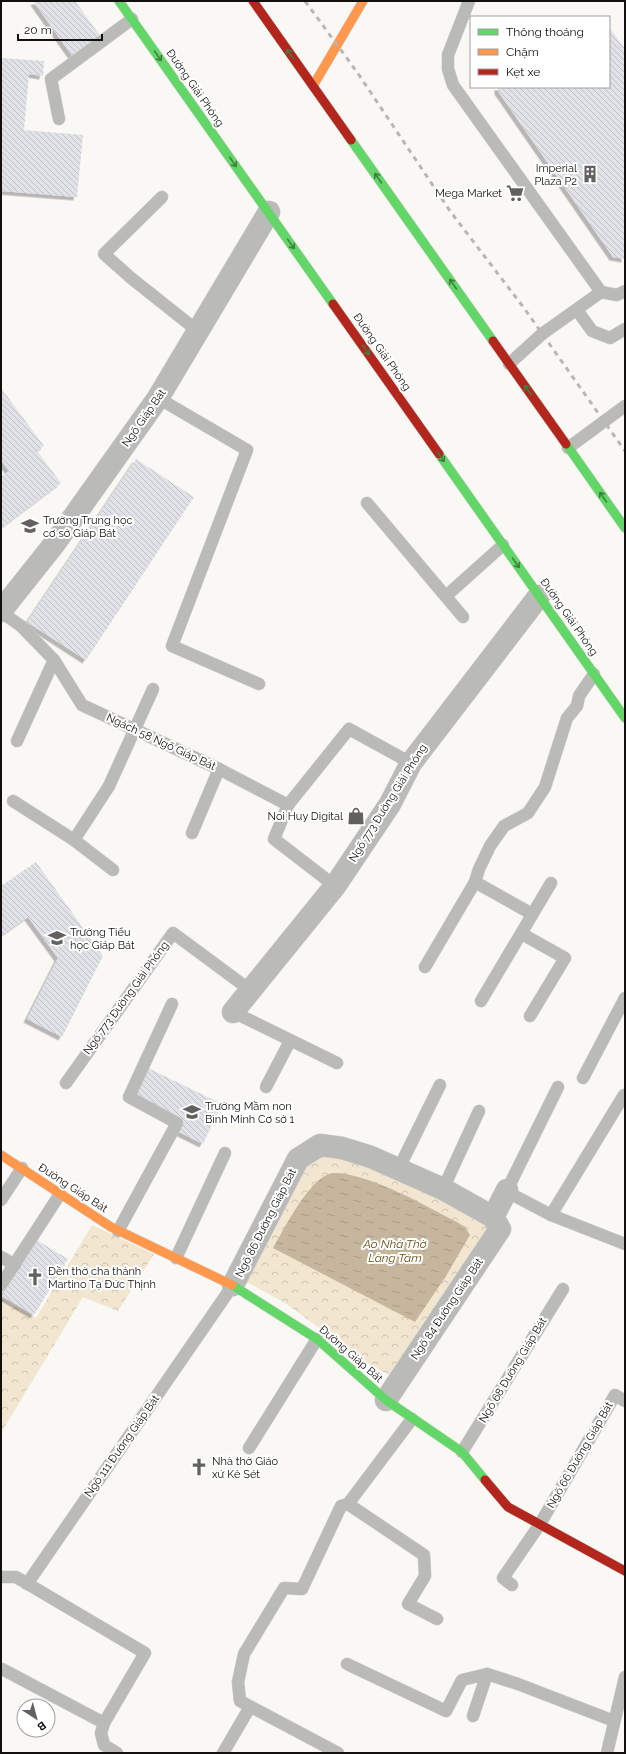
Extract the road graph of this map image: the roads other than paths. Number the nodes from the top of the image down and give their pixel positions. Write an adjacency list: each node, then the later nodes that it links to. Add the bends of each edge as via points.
1 (119, 1): 5 (main road, Đường Giải Phóng)
2 (253, 1): 6 (main road, one-way to 2)
3 (363, 1): 6 (main road)
4 (469, 1): 11 (lane, via 448,55 448,70 453,85)
5 (132, 19): 7 (lane, via 51,79); 9 (main road, Đường Giải Phóng, one-way to 9)
6 (313, 86): 15 (main road, one-way to 6)
7 (59, 119)
8 (162, 197): 14 (lane, via 104,254)
9 (269, 212): 14 (street, Ngõ Giáp Bát); 21 (main road, Đường Giải Phóng, one-way to 21)
10 (625, 291): 11 (lane, via 617,295)
11 (601, 292): 12 (lane)
12 (577, 310): 13 (lane, via 592,331 610,338); 15 (lane, via 542,334)
13 (625, 329)
14 (199, 332): 16 (street, Ngõ Giáp Bát)
15 (509, 364): 18 (main road, one-way to 15)
16 (158, 398): 24 (street, Ngõ Giáp Bát, via 55,543); 28 (lane, via 247,450 172,646)
17 (625, 406): 18 (lane)
18 (568, 448): 20 (main road, one-way to 18)
19 (367, 503): 22 (lane)
20 (625, 528)
21 (504, 545): 22 (lane); 23 (main road, Đường Giải Phóng, one-way to 23)
22 (446, 596): 25 (lane)
23 (539, 596): 27 (main road, Đường Giải Phóng); 33 (street, Ngõ 773 Đường Giải Phóng)
24 (1, 612): 26 (lane, Ngách 58 Ngõ Giáp Bát, via 21,626)
25 (462, 617)
26 (54, 660): 31 (lane, Ngách 58 Ngõ Giáp Bát, via 82,705); 32 (lane)
27 (594, 674): 30 (main road, Đường Giải Phóng); 40 (lane, via 579,696 577,706 567,718 545,787 528,813 504,826 490,846)
28 (259, 684)
29 (153, 689): 31 (lane)
30 (625, 718)
31 (134, 730): 34 (lane, Ngách 58 Ngõ Giáp Bát); 38 (lane, via 110,786)
32 (16, 741)
33 (410, 763): 36 (lane, via 349,729); 42 (street, Ngõ 773 Đường Giải Phóng, via 390,804)
34 (219, 769): 36 (lane, Ngách 58 Ngõ Giáp Bát); 37 (lane)
35 (13, 800): 38 (lane)
36 (288, 805): 42 (lane, via 274,839)
37 (192, 833)
38 (74, 840): 39 (lane)
39 (113, 870)
40 (475, 882): 43 (lane); 45 (lane)
41 (551, 884): 43 (lane)
42 (335, 886): 46 (street, Ngõ 773 Đường Giải Phóng)
43 (532, 914): 44 (lane)
44 (522, 934): 48 (lane); 51 (lane, via 565,958)
45 (425, 967)
46 (250, 990): 50 (street, Ngõ 773 Đường Giải Phóng); 55 (lane, Ngõ 773 Đường Giải Phóng, via 173,933)
47 (625, 1000): 54 (lane)
48 (481, 1001)
49 (172, 1004): 71 (lane, via 129,1097 177,1123)
50 (233, 1012): 52 (lane, Ngõ 773 Đường Giải Phóng)
51 (530, 1016)
52 (290, 1041): 53 (lane, Ngõ 773 Đường Giải Phóng); 57 (lane)
53 (337, 1063)
54 (583, 1078)
55 (66, 1083)
56 (440, 1085): 64 (lane)
57 (266, 1087)
58 (558, 1087): 66 (lane)
59 (624, 1095): 69 (lane)
60 (479, 1111): 65 (lane)
61 (224, 1153): 74 (lane)
62 (1, 1155): 63 (main road, Đường Giáp Bát)
63 (22, 1168): 67 (main road, Đường Giáp Bát); 68 (lane)
64 (398, 1170): 65 (street, Ngõ 86 Đường Giáp Bát); 77 (street, Ngõ 86 Đường Giáp Bát, via 371,1157 342,1148 320,1145 298,1159)
65 (443, 1189): 70 (street, Ngõ 86 Đường Giáp Bát)
66 (507, 1190): 69 (lane); 70 (street)
67 (60, 1194): 71 (main road, Đường Giáp Bát); 75 (lane)
68 (1, 1200)
69 (551, 1215): 72 (lane)
70 (493, 1217): 80 (street, Ngõ 84 Đường Giáp Bát, via 500,1229)
71 (118, 1231): 74 (main road, Đường Giáp Bát)
72 (625, 1244)
73 (1, 1257): 75 (lane)
74 (176, 1258): 77 (main road, Đường Giáp Bát)
75 (14, 1264): 76 (lane)
76 (1, 1285)
77 (233, 1285): 79 (main road, Đường Giáp Bát); 89 (lane, Ngõ 111 Đường Giáp Bát)
78 (563, 1289): 84 (lane, Ngõ 68 Đường Giáp Bát)
79 (317, 1339): 80 (main road, Đường Giáp Bát); 83 (lane)
80 (386, 1400): 82 (main road, Đường Giáp Bát)
81 (625, 1401): 86 (lane, Ngõ 66 Đường Giáp Bát, via 615,1395)
82 (412, 1419): 84 (main road, Đường Giáp Bát); 85 (lane)
83 (249, 1448)
84 (462, 1452): 86 (main road, Đường Giáp Bát, via 508,1507)
85 (348, 1504): 91 (lane, via 424,1555 425,1576 408,1604); 96 (lane, via 341,1506 302,1589 284,1588 244,1654 238,1682 240,1701)
86 (540, 1524): 87 (main road, Đường Giáp Bát); 90 (lane, via 503,1578)
87 (625, 1571)
88 (1, 1577): 89 (lane, via 16,1576)
89 (28, 1584): 99 (lane, via 145,1653)
90 (512, 1585)
91 (437, 1619)
92 (347, 1664): 94 (lane, via 446,1711 462,1680)
93 (2, 1669): 99 (lane)
94 (487, 1674): 97 (lane); 98 (lane)
95 (625, 1677): 97 (lane)
96 (250, 1707): 100 (lane); 102 (lane)
97 (619, 1715): 104 (lane)
98 (473, 1716)
99 (104, 1723): 101 (lane, via 101,1733 104,1745)
100 (319, 1749): 103 (lane)
101 (117, 1753)
102 (223, 1753)
103 (338, 1753)
104 (607, 1753)

